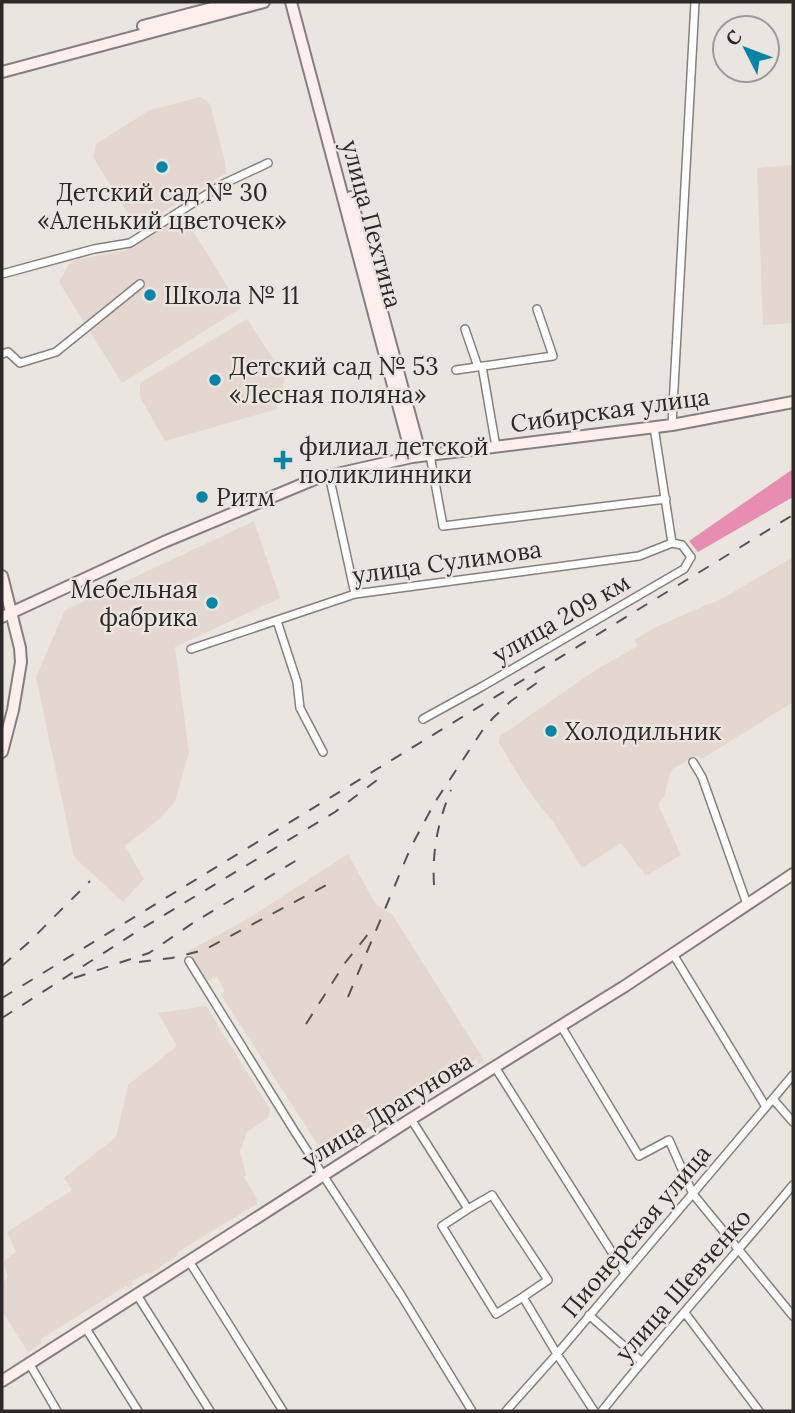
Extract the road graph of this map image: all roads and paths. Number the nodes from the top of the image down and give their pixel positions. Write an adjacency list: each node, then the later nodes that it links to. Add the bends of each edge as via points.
1 (235, 2): 6 (main road)
2 (264, 2): 7 (main road)
3 (291, 2): 20 (main road, улица Пехтина)
4 (298, 2): 20 (main road, улица Пехтина)
5 (695, 2): 17 (street)
6 (2, 64)
7 (2, 72)
8 (268, 163): 9 (street, via 223,184 131,243)
9 (2, 274)
10 (140, 284): 13 (street, via 56,352 20,363 8,352)
11 (537, 309): 14 (street, via 553,356)
12 (465, 329): 14 (street)
13 (2, 354)
14 (480, 367): 15 (street); 19 (street)
15 (456, 370)
16 (793, 402): 17 (main road, Сибирская улица)
17 (672, 425): 18 (main road, Сибирская улица)
18 (654, 427): 19 (main road, Сибирская улица); 22 (street)
19 (496, 447): 20 (main road, Сибирская улица)
20 (421, 456): 21 (main road, Сибирская улица); 22 (street, via 443,526)
21 (329, 475): 25 (street); 26 (main road, Сибирская улица, via 206,524)
22 (666, 499): 23 (street)
23 (672, 543): 25 (street, улица Сулимова, via 639,556); 30 (street, улица 209 км, via 682,545 691,557 684,569)
24 (2, 576): 26 (main road)
25 (355, 594): 27 (street, улица Сулимова)
26 (6, 615): 29 (main road, via 20,648)
27 (277, 621): 28 (street, улица Сулимова); 32 (street, via 297,682 300,708)
28 (191, 649)
29 (7, 708): 31 (main road)
30 (423, 719)
31 (2, 752)
32 (323, 752)
33 (693, 762): 35 (street)
34 (793, 874): 35 (main road, улица Драгунова)
35 (747, 904): 36 (main road, улица Драгунова)
36 (673, 954): 38 (main road, улица Драгунова); 42 (street)
37 (188, 961): 45 (street)
38 (561, 1026): 39 (main road, улица Драгунова); 47 (street, via 639,1156 669,1139)
39 (495, 1067): 43 (main road, улица Драгунова); 51 (street)
40 (793, 1075): 41 (street, Пионерская улица)
41 (774, 1098): 42 (street, Пионерская улица); 44 (street)
42 (766, 1107): 47 (street, Пионерская улица)
43 (411, 1119): 45 (main road, улица Драгунова); 48 (street)
44 (793, 1122)
45 (323, 1175): 50 (main road, улица Драгунова); 66 (street)
46 (793, 1186): 49 (street, улица Шевченко)
47 (693, 1194): 49 (street); 51 (street, Пионерская улица)
48 (468, 1209): 53 (street, via 492,1195 548,1280); 53 (street, via 442,1226 496,1314)
49 (739, 1251): 54 (street, улица Шевченко); 56 (street)
50 (189, 1261): 52 (main road, улица Драгунова); 65 (street)
51 (625, 1273): 55 (street, Пионерская улица)
52 (137, 1295): 57 (main road, улица Драгунова); 64 (street)
53 (523, 1297): 58 (street)
54 (685, 1313): 59 (street, улица Шевченко); 70 (street)
55 (589, 1315): 58 (street, Пионерская улица); 59 (street)
56 (793, 1316)
57 (85, 1327): 60 (main road, улица Драгунова); 63 (street)
58 (557, 1354): 67 (street, Пионерская улица); 68 (street)
59 (641, 1361): 69 (street, улица Шевченко)
60 (29, 1363): 61 (main road, улица Драгунова); 62 (street)
61 (2, 1381)
62 (57, 1411)
63 (138, 1411)
64 (210, 1411)
65 (283, 1411)
66 (472, 1411)
67 (506, 1411)
68 (594, 1411)
69 (602, 1411)
70 (760, 1411)

